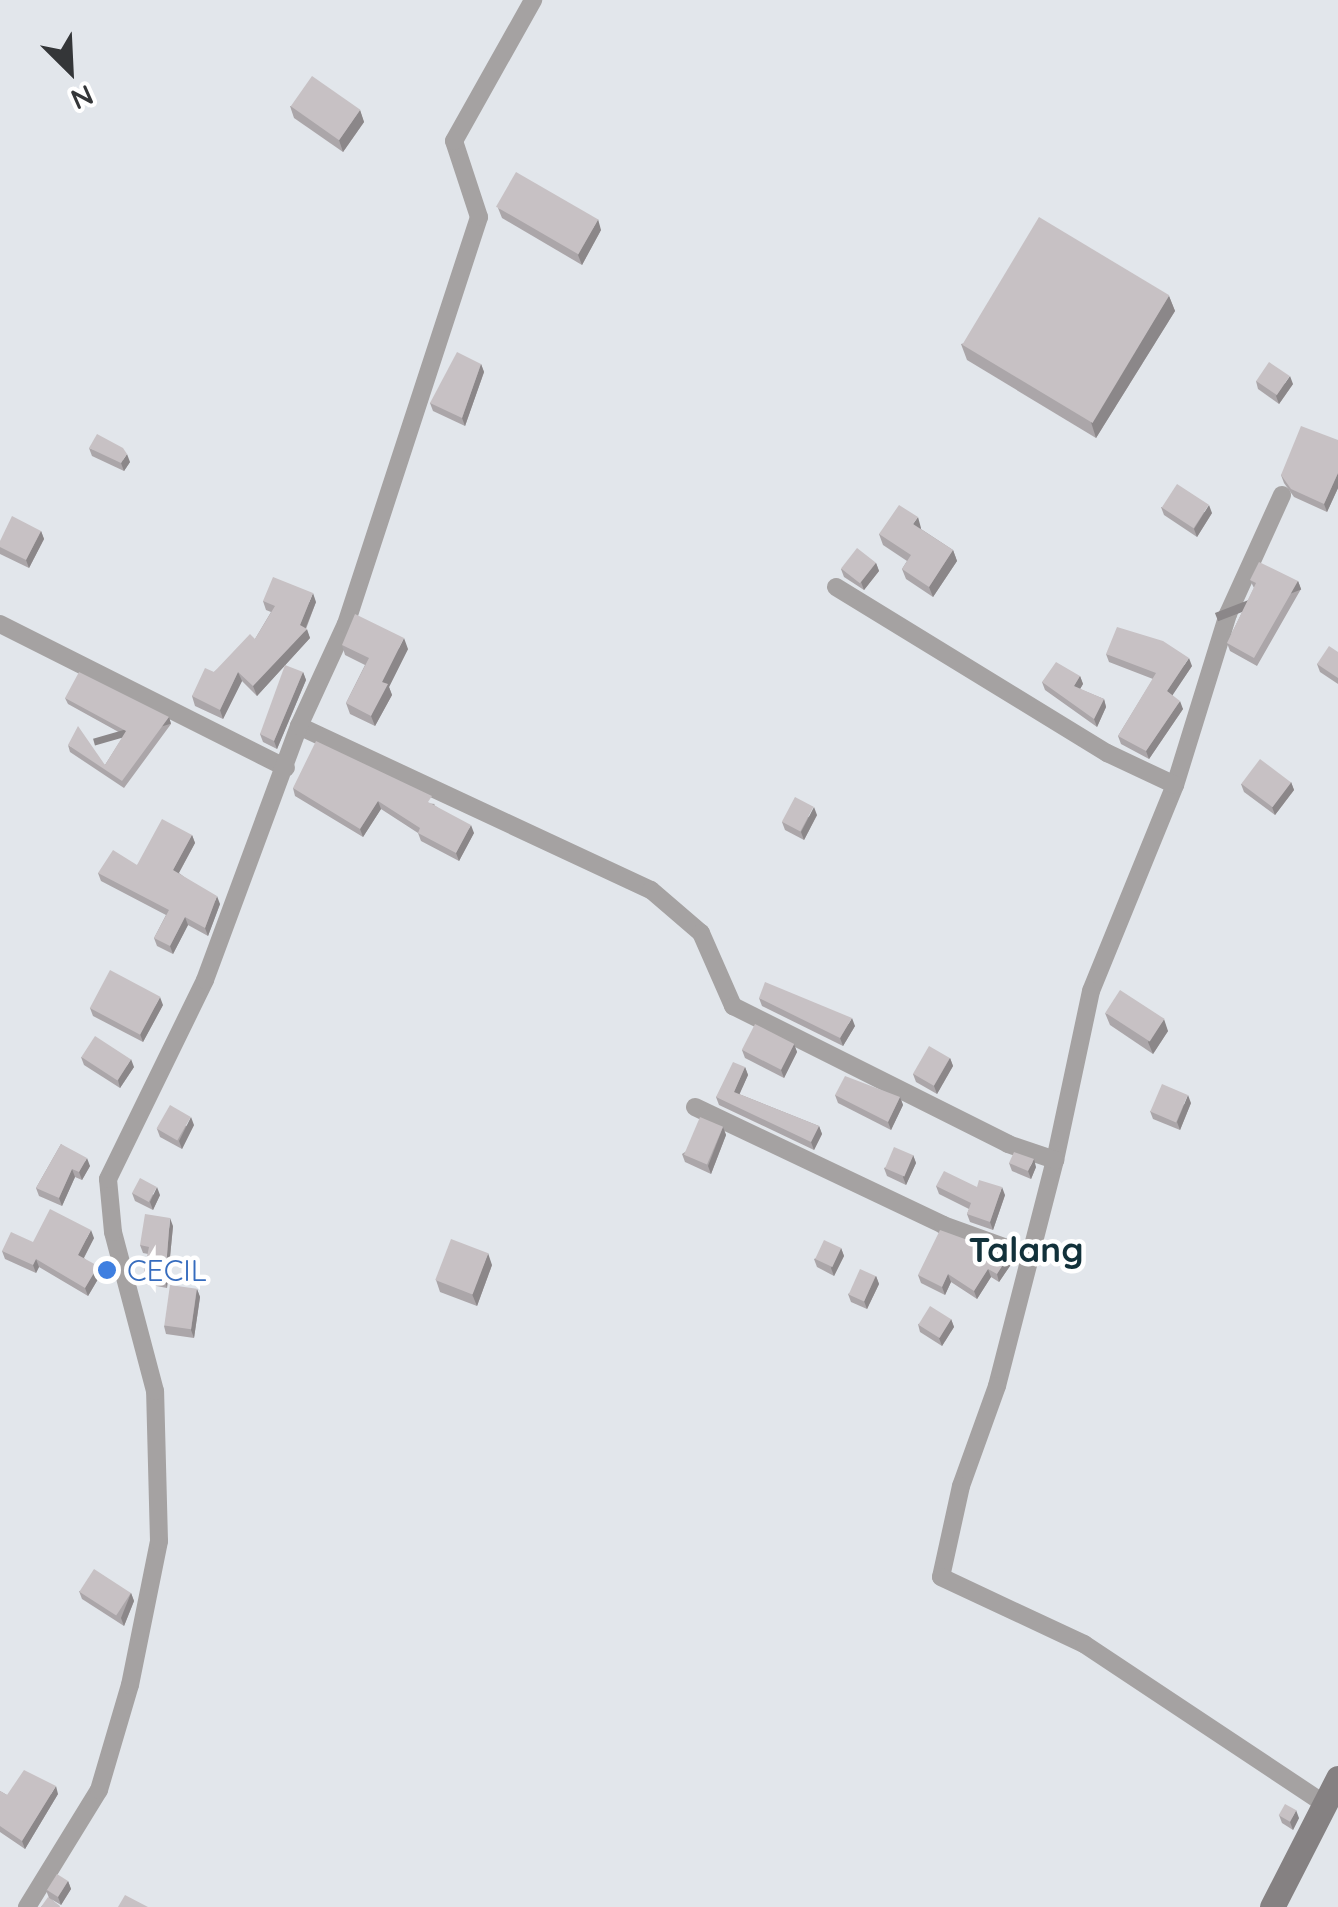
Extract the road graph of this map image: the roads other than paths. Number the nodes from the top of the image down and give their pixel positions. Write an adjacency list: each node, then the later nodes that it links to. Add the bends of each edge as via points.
1 (534, 0): 5 (street, via 454,140 479,217 346,624)
2 (1282, 495): 7 (street, via 1228,614)
3 (836, 587): 7 (street, via 1107,752)
4 (0, 624): 6 (street)
5 (299, 726): 6 (street); 9 (street, via 651,890 701,934 732,1006 1008,1144)
6 (286, 768): 13 (street, via 204,980 108,1179 113,1232 155,1392 159,1542 130,1685 98,1790)
7 (1175, 785): 9 (street, via 1091,991)
8 (695, 1106): 10 (street, via 926,1217)
9 (1055, 1160): 10 (street)
10 (1026, 1256): 12 (street, via 942,1577 1084,1644)
11 (1338, 1778): 12 (street)
12 (1325, 1804): 14 (street)
13 (26, 1907)
14 (1272, 1907)

